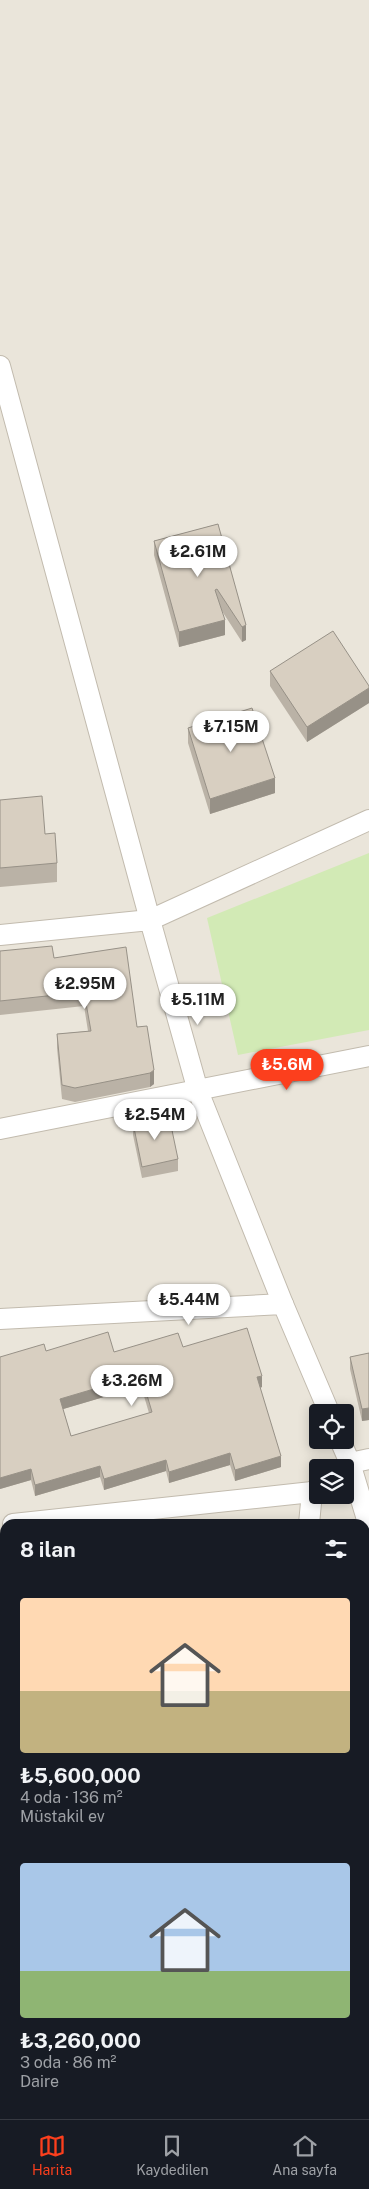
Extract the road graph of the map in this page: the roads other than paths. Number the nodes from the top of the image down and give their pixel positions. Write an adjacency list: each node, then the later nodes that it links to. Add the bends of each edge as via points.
1 (0, 366): 3 (street)
2 (369, 820): 3 (street)
3 (150, 920): 4 (street); 6 (street)
4 (0, 935)
5 (369, 1056): 6 (street)
6 (198, 1091): 7 (street); 8 (street)
7 (0, 1129)
8 (283, 1304): 9 (street); 10 (street)
9 (0, 1319)
10 (326, 1404)
11 (354, 1463): 16 (street)
12 (309, 1491): 14 (street)
13 (313, 1504): 15 (street)
14 (57, 1519)
15 (310, 1519)
16 (367, 1519)

